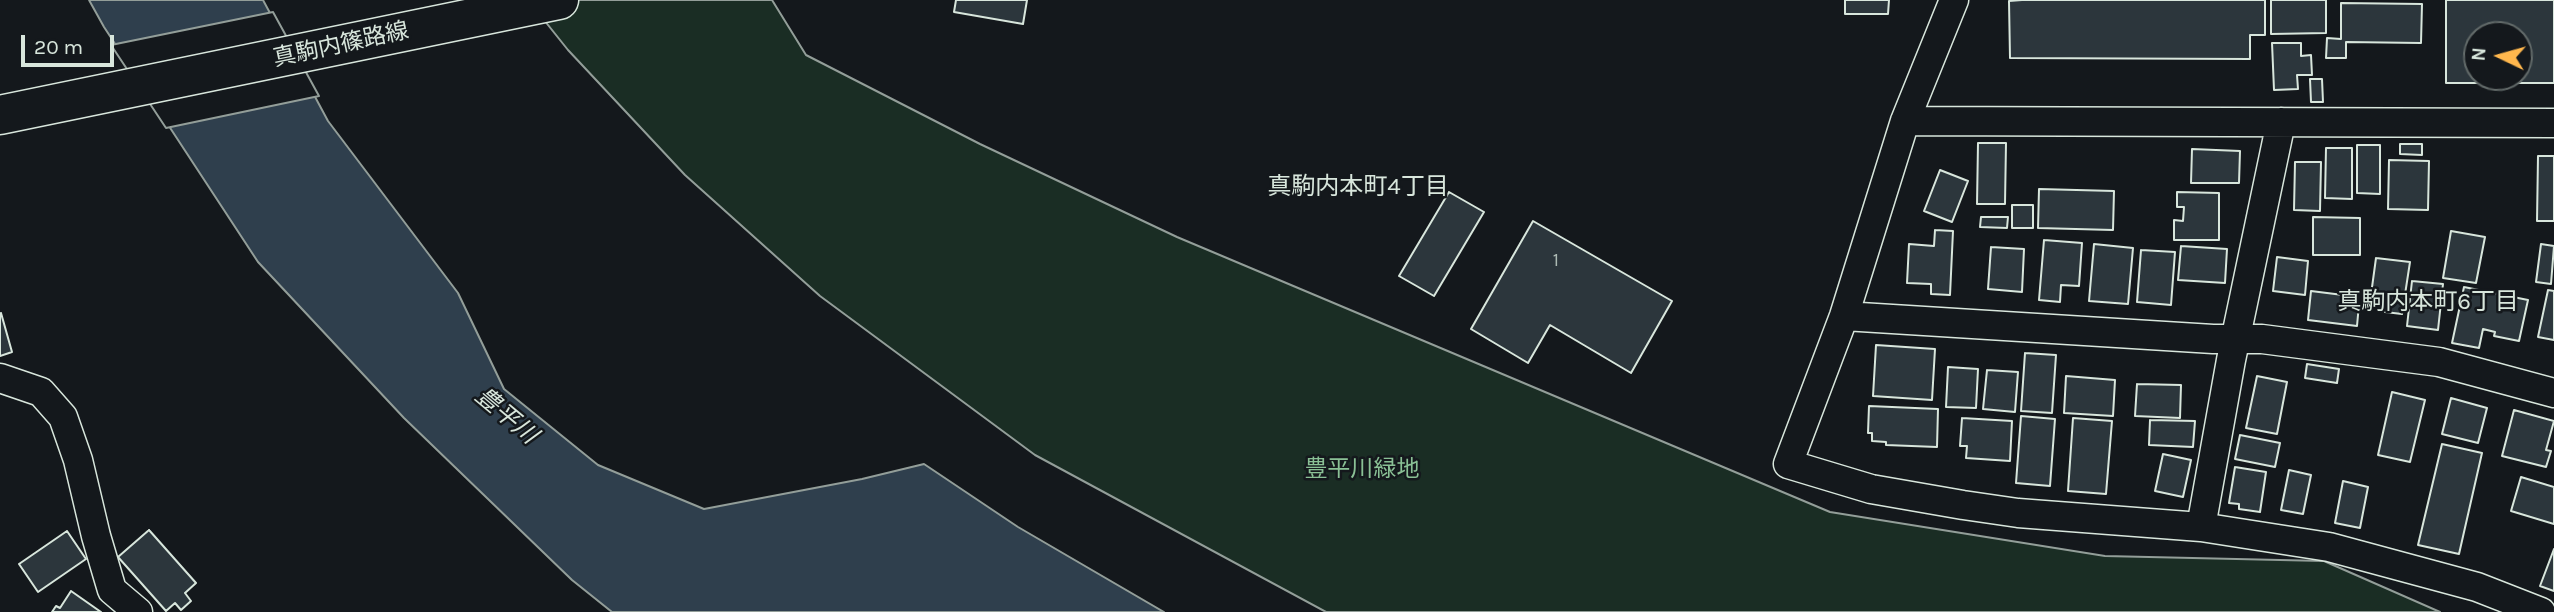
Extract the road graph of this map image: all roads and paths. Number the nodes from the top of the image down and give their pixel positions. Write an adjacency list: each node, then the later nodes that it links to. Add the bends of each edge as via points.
1 (559, 0): 3 (main road, 真駒内篠路線)
2 (1954, 0): 4 (street)
3 (0, 115)
4 (1905, 121): 5 (street); 7 (street)
5 (2281, 122): 6 (street); 8 (street)
6 (2554, 123)
7 (1844, 316): 8 (street); 11 (street, via 1788,464 1871,489 1974,507)
8 (2236, 339): 10 (street, via 2439,362); 11 (street)
9 (0, 378): 12 (street, via 41,392 63,417 112,590)
10 (2554, 393)
11 (2201, 527): 13 (street, via 2329,547 2477,587)
12 (138, 612)
13 (2541, 612)

